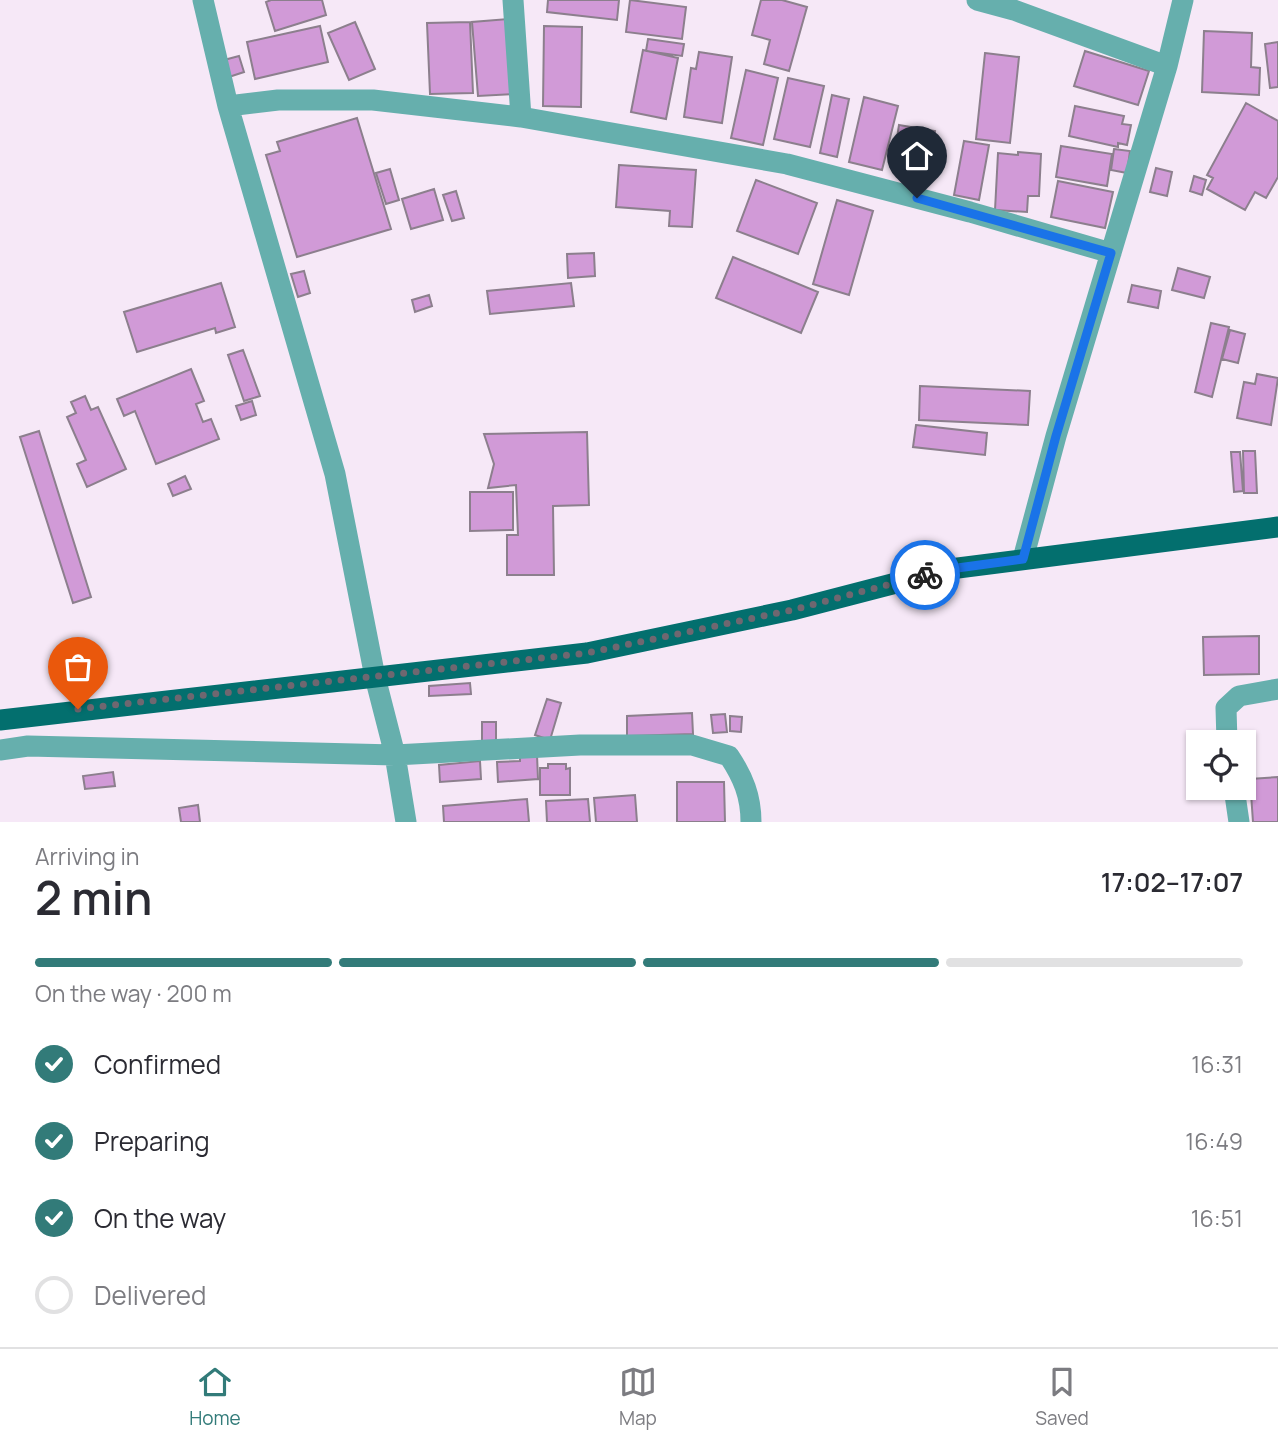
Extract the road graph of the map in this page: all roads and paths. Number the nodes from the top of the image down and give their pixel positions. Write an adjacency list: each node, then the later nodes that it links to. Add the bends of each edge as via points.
1 (203, 0): 6 (street)
2 (513, 0): 7 (street)
3 (977, 0): 5 (street)
4 (1183, 0): 5 (street)
5 (1167, 66): 8 (street)
6 (228, 106): 7 (street, via 278,100 373,100); 11 (street, via 335,474)
7 (521, 117): 8 (street, via 787,164)
8 (1111, 253): 10 (street)
9 (1278, 527): 10 (main road)
10 (1023, 559): 11 (main road, via 950,569 792,610 587,653)
11 (375, 677): 13 (main road); 18 (street)
12 (1278, 689): 15 (street, via 1239,696 1226,708)
13 (24, 715): 14 (main road); 16 (street)
14 (0, 720)
15 (1227, 730)
16 (28, 746): 17 (street); 18 (street)
17 (0, 750)
18 (395, 755): 20 (street); 21 (street, via 580,745 692,745 729,756 744,780)
19 (1236, 800): 22 (street)
20 (406, 822)
21 (751, 822)
22 (1239, 822)

